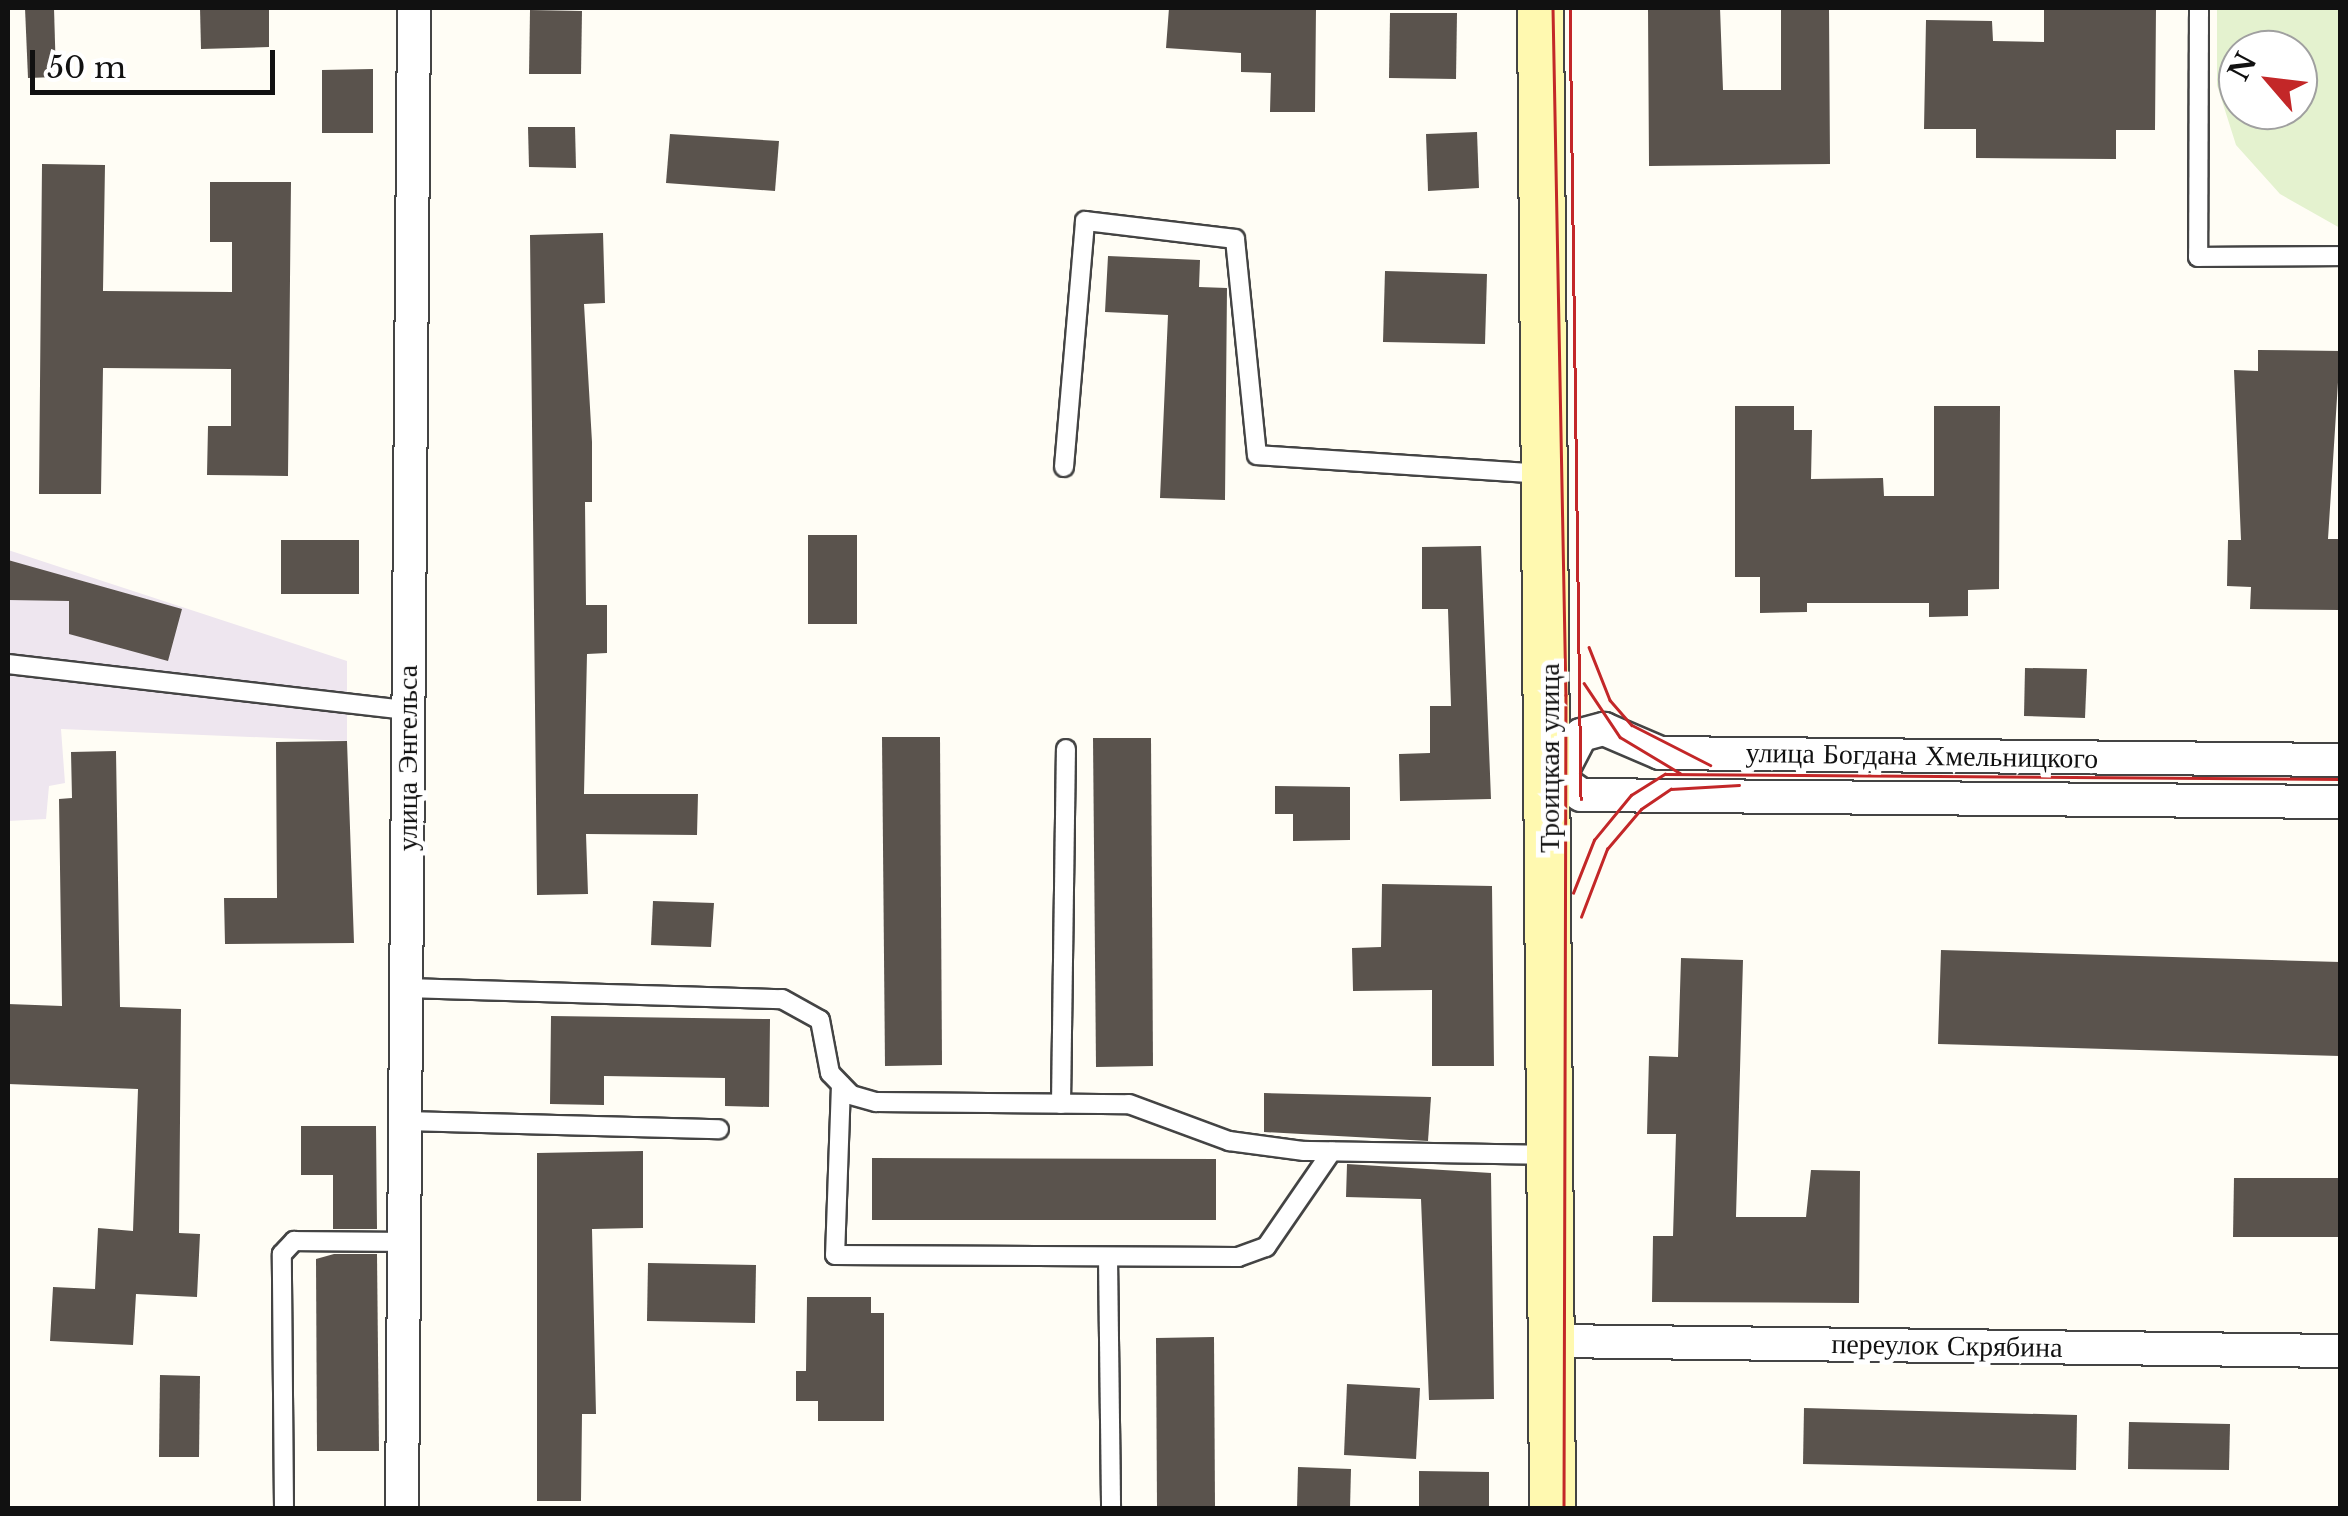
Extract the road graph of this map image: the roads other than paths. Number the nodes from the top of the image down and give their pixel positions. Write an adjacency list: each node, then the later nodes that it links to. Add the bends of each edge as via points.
1 (414, 8): 8 (street, улица Энгельса)
2 (1540, 8): 6 (street, Троицкая улица)
3 (2200, 8): 4 (lane, via 2198,257)
4 (2340, 256)
5 (1064, 467): 6 (lane, via 1085,221 1234,240 1257,455)
6 (1548, 474): 11 (street, Троицкая улица, via 1551,730)
7 (8, 664): 8 (lane)
8 (408, 710): 13 (street, улица Энгельса)
9 (1066, 750): 15 (lane)
10 (2340, 760): 11 (street, улица Богдана Хмельницкого, via 1660,753 1604,730 1581,735)
11 (1563, 791): 12 (street, улица Богдана Хмельницкого); 19 (street, Троицкая улица)
12 (2340, 802)
13 (406, 988): 14 (lane, via 782,999 820,1020); 16 (street, улица Энгельса)
14 (841, 1085): 15 (lane, via 876,1102); 21 (lane, via 834,1255)
15 (1062, 1104): 18 (lane, via 1129,1104 1229,1142)
16 (405, 1121): 17 (lane); 20 (street, улица Энгельса)
17 (719, 1128)
18 (1332, 1151): 19 (lane); 21 (lane, via 1266,1246 1238,1257)
19 (1552, 1156): 22 (street, Троицкая улица)
20 (404, 1242): 24 (lane, via 294,1240 282,1254); 25 (street, улица Энгельса)
21 (1108, 1256): 26 (lane)
22 (1554, 1341): 23 (street, переулок Скрябина); 27 (street, Троицкая улица)
23 (2340, 1350)
24 (284, 1508)
25 (402, 1508)
26 (1111, 1508)
27 (1552, 1508)

